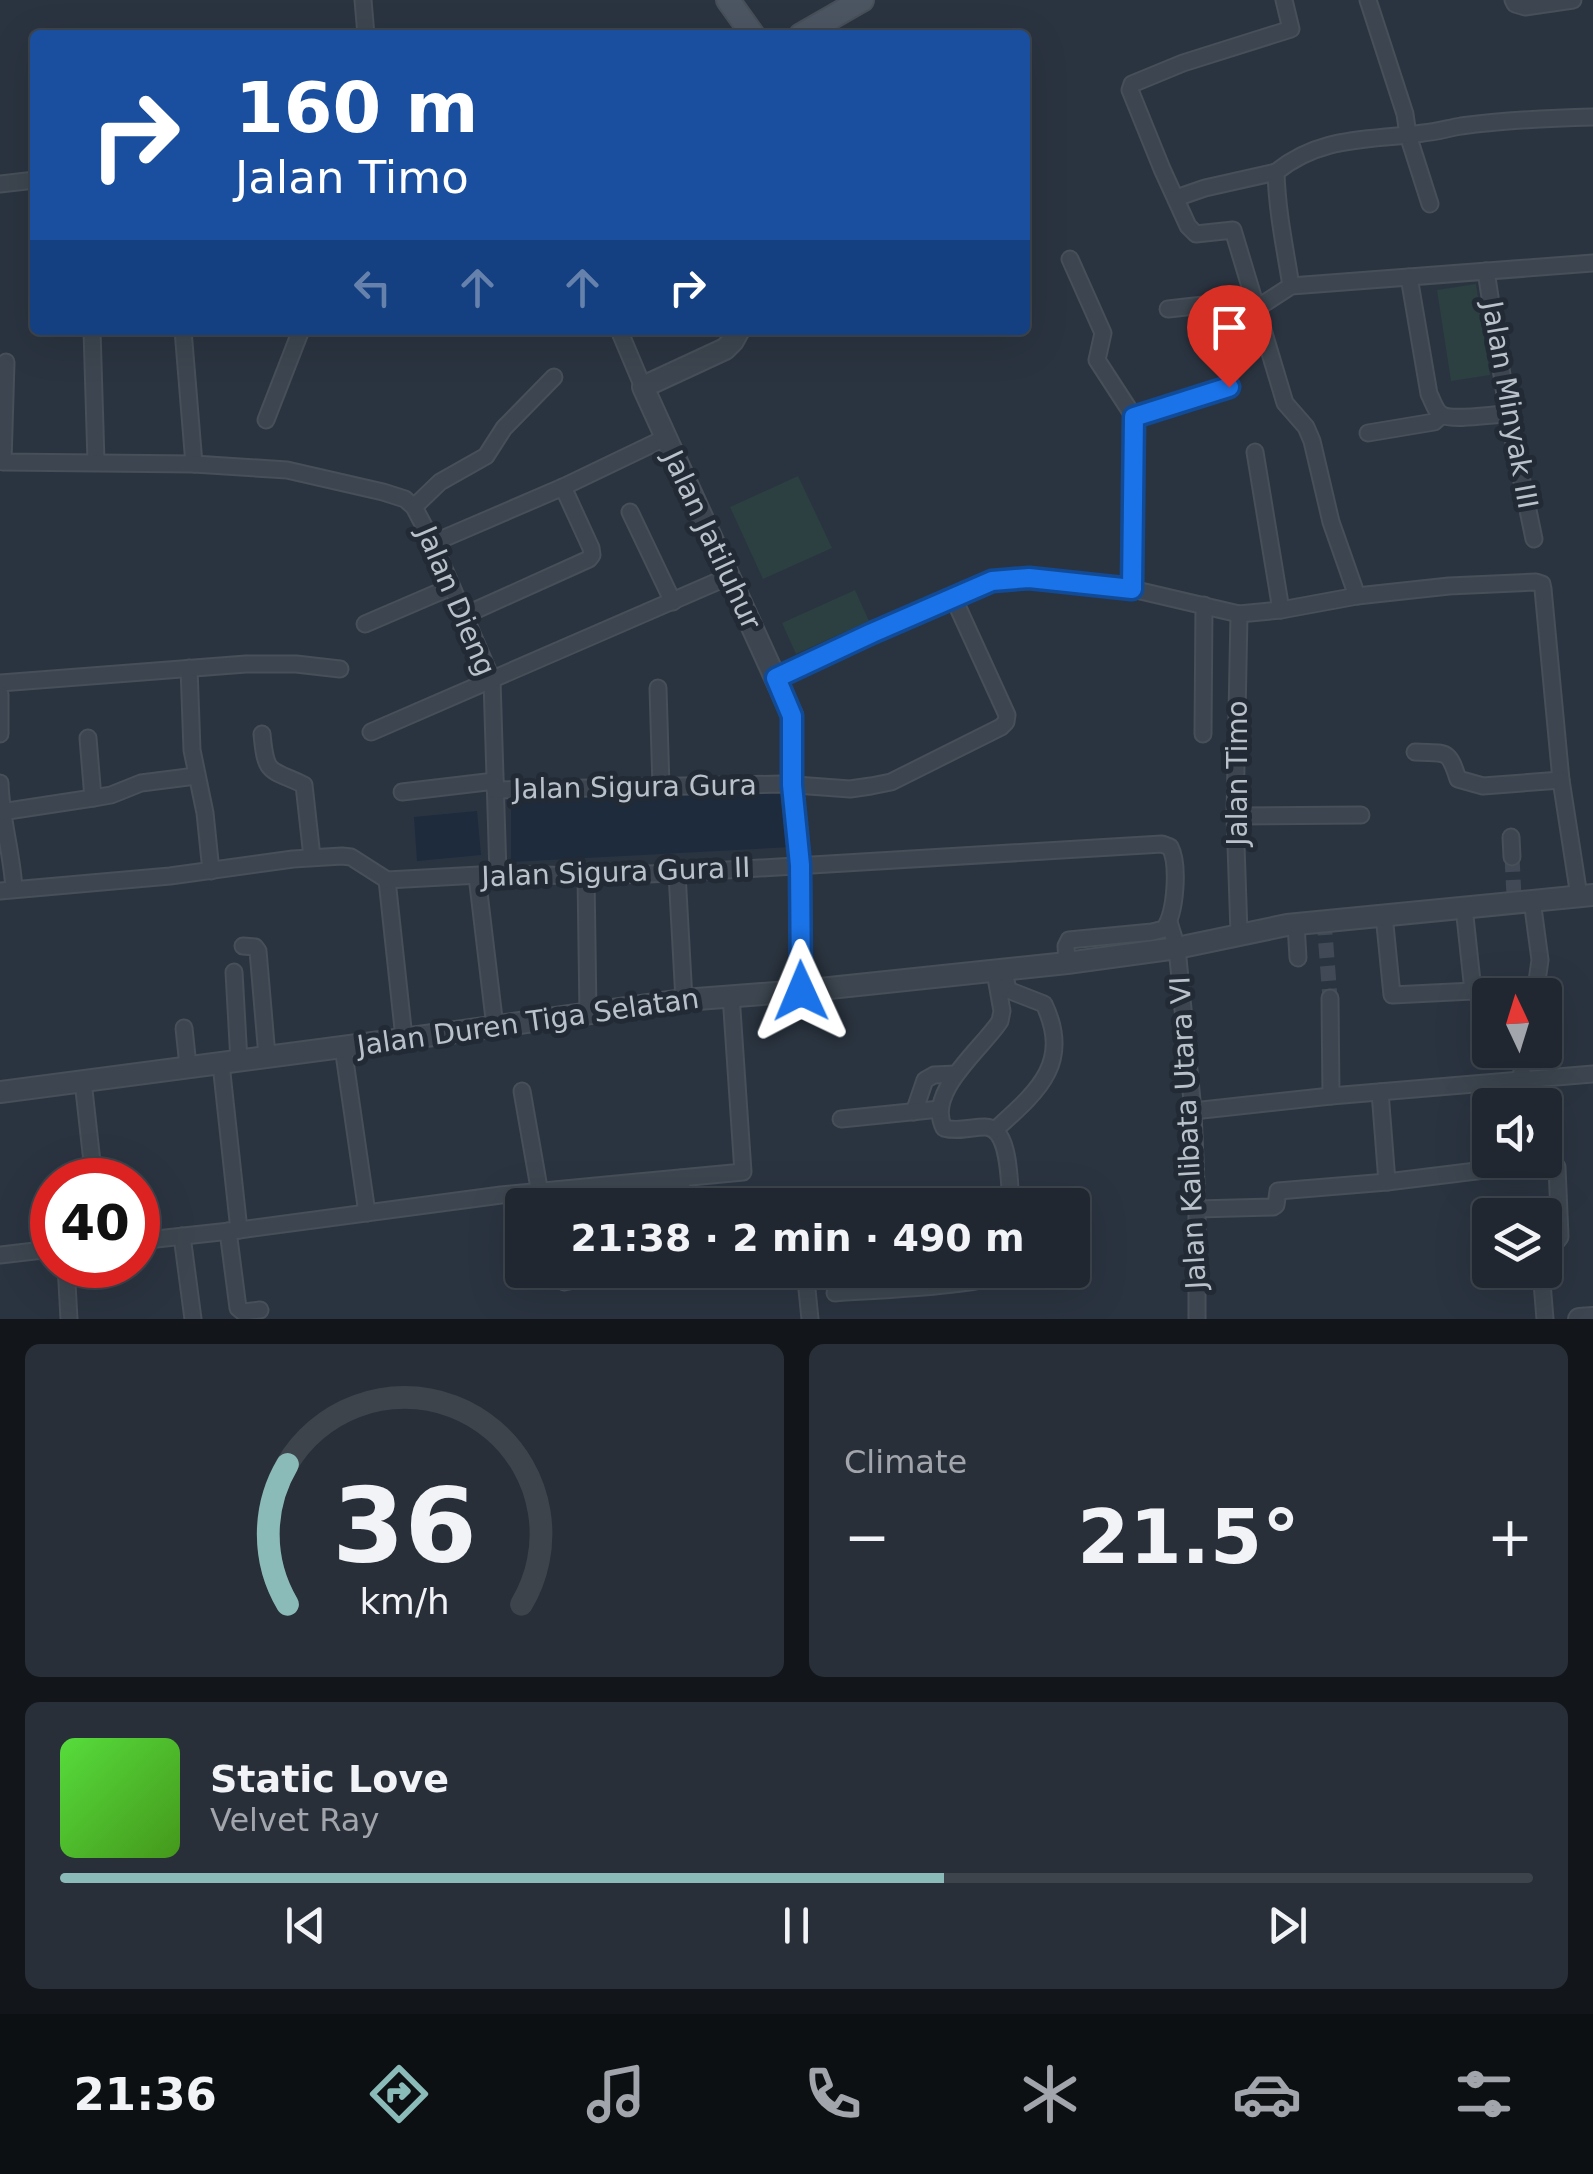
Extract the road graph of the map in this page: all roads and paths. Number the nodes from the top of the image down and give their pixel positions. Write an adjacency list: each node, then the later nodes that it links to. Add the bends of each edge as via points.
1 (363, 0): 8 (street)
2 (728, 0): 9 (main road)
3 (862, 0): 10 (main road)
4 (1284, 0): 16 (street, via 1291,29 1132,84)
5 (1368, 0): 12 (street)
6 (1514, 0): 7 (street, via 1525,7)
7 (1573, 0)
8 (366, 30)
9 (749, 30)
10 (813, 30)
11 (1593, 117): 12 (street)
12 (1408, 135): 13 (street, via 1314,149); 17 (street)
13 (1276, 172): 16 (street); 22 (street)
14 (30, 181): 15 (street)
15 (0, 184)
16 (1176, 198): 23 (street, via 1196,234 1233,230)
17 (1430, 204)
18 (1070, 259): 36 (street, via 1102,333 1097,360)
19 (1593, 263): 20 (street)
20 (1486, 271): 21 (street); 34 (street, Jalan Minyak III)
21 (1409, 277): 22 (street); 35 (street, via 1430,394)
22 (1291, 286): 23 (street)
23 (1254, 302): 24 (street); 51 (street, via 1284,403 1312,441)
24 (1168, 309)
25 (92, 335): 41 (street)
26 (183, 335): 42 (street)
27 (299, 335): 37 (street)
28 (622, 335): 33 (street, Jalan Jatiluhur)
29 (737, 335): 33 (street, via 725,349)
30 (6, 362): 41 (street, Jalan Dieng, via 3,462)
31 (554, 378): 44 (street, via 486,456)
32 (1229, 387): 36 (street)
33 (644, 388): 39 (street, Jalan Jatiluhur)
34 (1508, 414): 35 (street); 46 (street, Jalan Minyak III)
35 (1442, 415): 38 (street)
36 (1134, 417): 50 (street)
37 (266, 420)
38 (1368, 433)
39 (665, 438): 43 (street); 48 (street, Jalan Jatiluhur)
40 (1255, 452): 55 (street)
41 (96, 462): 42 (street, Jalan Dieng)
42 (194, 464): 44 (street, Jalan Dieng, via 309,474)
43 (563, 487): 47 (street); 57 (street, via 591,548 589,559)
44 (414, 506): 47 (street, Jalan Dieng)
45 (630, 512): 53 (street)
46 (1534, 539)
47 (432, 543): 49 (street, Jalan Dieng)
48 (730, 576): 53 (street); 61 (street, Jalan Jatiluhur)
49 (451, 588): 57 (street, Jalan Dieng); 58 (street)
50 (1132, 589): 52 (street, via 1007,579); 54 (street)
51 (1356, 596): 55 (street); 73 (street, via 1542,584)
52 (954, 599): 61 (street); 75 (street, Jalan Sigura Gura, via 1007,715 1001,728 891,782 850,789)
53 (673, 602): 62 (street)
54 (1204, 605): 56 (street); 69 (street)
55 (1281, 610): 56 (street)
56 (1239, 614): 82 (street, Jalan Timo)
57 (465, 615): 62 (street, Jalan Dieng)
58 (364, 624)
59 (189, 668): 60 (street); 63 (street); 72 (street)
60 (340, 669)
61 (776, 678): 75 (street, Jalan Jatiluhur, via 792,716)
62 (492, 680): 66 (street); 76 (street, Jalan Dieng)
63 (0, 683)
64 (658, 688): 77 (street)
65 (0, 694): 67 (street)
66 (370, 732)
67 (0, 734)
68 (262, 734): 84 (street, via 269,768 304,785)
69 (1203, 734)
70 (88, 738): 79 (street)
71 (1416, 752): 73 (street, via 1446,754 1458,779 1483,786)
72 (196, 776): 79 (street); 87 (street)
73 (1561, 780): 94 (street)
74 (0, 783): 80 (street)
75 (792, 785): 77 (street, Jalan Sigura Gura); 86 (street, Jalan Jatiluhur)
76 (495, 786): 77 (street, Jalan Sigura Gura); 78 (street, Jalan Sigura Gura); 89 (street, Jalan Dieng)
77 (661, 787)
78 (402, 792)
79 (94, 798): 80 (street)
80 (1, 812): 93 (street, via 12,858)
81 (1362, 815): 82 (street)
82 (1235, 816): 100 (street, Jalan Timo)
83 (1511, 837): 85 (street)
84 (312, 857): 87 (street); 92 (street, via 351,857)
85 (1512, 857)
86 (800, 865): 88 (street, Jalan Sigura Gura II); 98 (street, Jalan Sigura Gura II, via 1166,844 1176,860); 109 (street, Jalan Jatiluhur)
87 (212, 871): 93 (street)
88 (677, 873): 91 (street, Jalan Sigura Gura II); 114 (street)
89 (498, 874): 90 (street, Jalan Sigura Gura II); 91 (street, Jalan Sigura Gura II)
90 (477, 876): 92 (street, Jalan Sigura Gura II); 116 (street)
91 (586, 876): 115 (street)
92 (387, 880): 118 (street)
93 (7, 890)
94 (1586, 896): 95 (street, Jalan Duren Tiga Selatan)
95 (1520, 899): 96 (street, Jalan Duren Tiga Selatan); 107 (street, via 1540,960)
96 (1464, 908): 97 (street, Jalan Duren Tiga Selatan); 106 (street)
97 (1384, 915): 99 (street, Jalan Duren Tiga Selatan); 110 (street, via 1392,994)
98 (1169, 922): 102 (street, Jalan Sigura Gura II); 104 (street, via 1159,932 1069,940)
99 (1296, 924): 100 (street, Jalan Duren Tiga Selatan); 103 (street)
100 (1239, 933): 102 (street, Jalan Duren Tiga Selatan)
101 (243, 946): 120 (street, via 258,951)
102 (1177, 948): 104 (street, Jalan Duren Tiga Selatan); 133 (street, Jalan Kalibata Utara VI)
103 (1298, 958)
104 (1067, 963): 108 (street, Jalan Duren Tiga Selatan)
105 (234, 972): 121 (street)
106 (1472, 978)
107 (1537, 978)
108 (1000, 984): 109 (street, Jalan Duren Tiga Selatan); 111 (street); 111 (street); 124 (street, via 1000,1021)
109 (801, 991): 112 (street, Jalan Duren Tiga Selatan)
110 (1472, 991)
111 (1016, 993): 136 (street, via 1044,1004 1054,1054 1036,1092)
112 (731, 995): 114 (street, Jalan Duren Tiga Selatan); 138 (street, via 743,1172)
113 (1330, 998): 131 (street)
114 (684, 1000): 115 (street, Jalan Duren Tiga Selatan)
115 (588, 1014): 116 (street, Jalan Duren Tiga Selatan)
116 (496, 1027): 118 (street, Jalan Duren Tiga Selatan)
117 (184, 1028): 122 (street)
118 (404, 1038): 119 (street, Jalan Duren Tiga Selatan)
119 (343, 1047): 120 (street, Jalan Duren Tiga Selatan); 147 (street)
120 (267, 1056): 121 (street, Jalan Duren Tiga Selatan)
121 (230, 1062): 122 (street, Jalan Duren Tiga Selatan); 148 (street)
122 (188, 1066): 127 (street, Jalan Duren Tiga Selatan)
123 (1522, 1068): 126 (street)
124 (956, 1074): 132 (street); 134 (street, via 925,1080)
125 (1593, 1074): 126 (street)
126 (1520, 1080): 130 (street)
127 (83, 1081): 129 (street, Jalan Duren Tiga Selatan); 137 (street)
128 (522, 1091): 140 (street)
129 (0, 1092)
130 (1380, 1092): 131 (street); 139 (street)
131 (1331, 1096): 133 (street)
132 (940, 1109): 134 (street); 136 (street, via 944,1128)
133 (1193, 1111): 146 (street, Jalan Kalibata Utara VI)
134 (914, 1112): 135 (street)
135 (841, 1119)
136 (996, 1129): 143 (street)
137 (92, 1158)
138 (681, 1178): 141 (street); 142 (street)
139 (1387, 1182): 145 (street, via 1556,1164); 146 (street, via 1278,1192 1273,1207)
140 (540, 1188)
141 (615, 1188)
142 (682, 1188)
143 (1009, 1188)
144 (505, 1195): 147 (street)
145 (1558, 1198)
146 (1197, 1209): 163 (street, Jalan Kalibata Utara VI)
147 (367, 1213): 148 (street)
148 (234, 1231): 149 (street); 158 (street, via 238,1308)
149 (182, 1236): 150 (street); 161 (street)
150 (160, 1238)
151 (30, 1252): 152 (street)
152 (0, 1255)
153 (67, 1288): 160 (street)
154 (807, 1288): 162 (street)
155 (887, 1288): 157 (street)
156 (1542, 1288): 164 (street)
157 (835, 1292)
158 (260, 1310)
159 (1593, 1318): 165 (street)
160 (68, 1319)
161 (194, 1319)
162 (810, 1319)
163 (1198, 1319)
164 (1545, 1319)
165 (1579, 1319)

